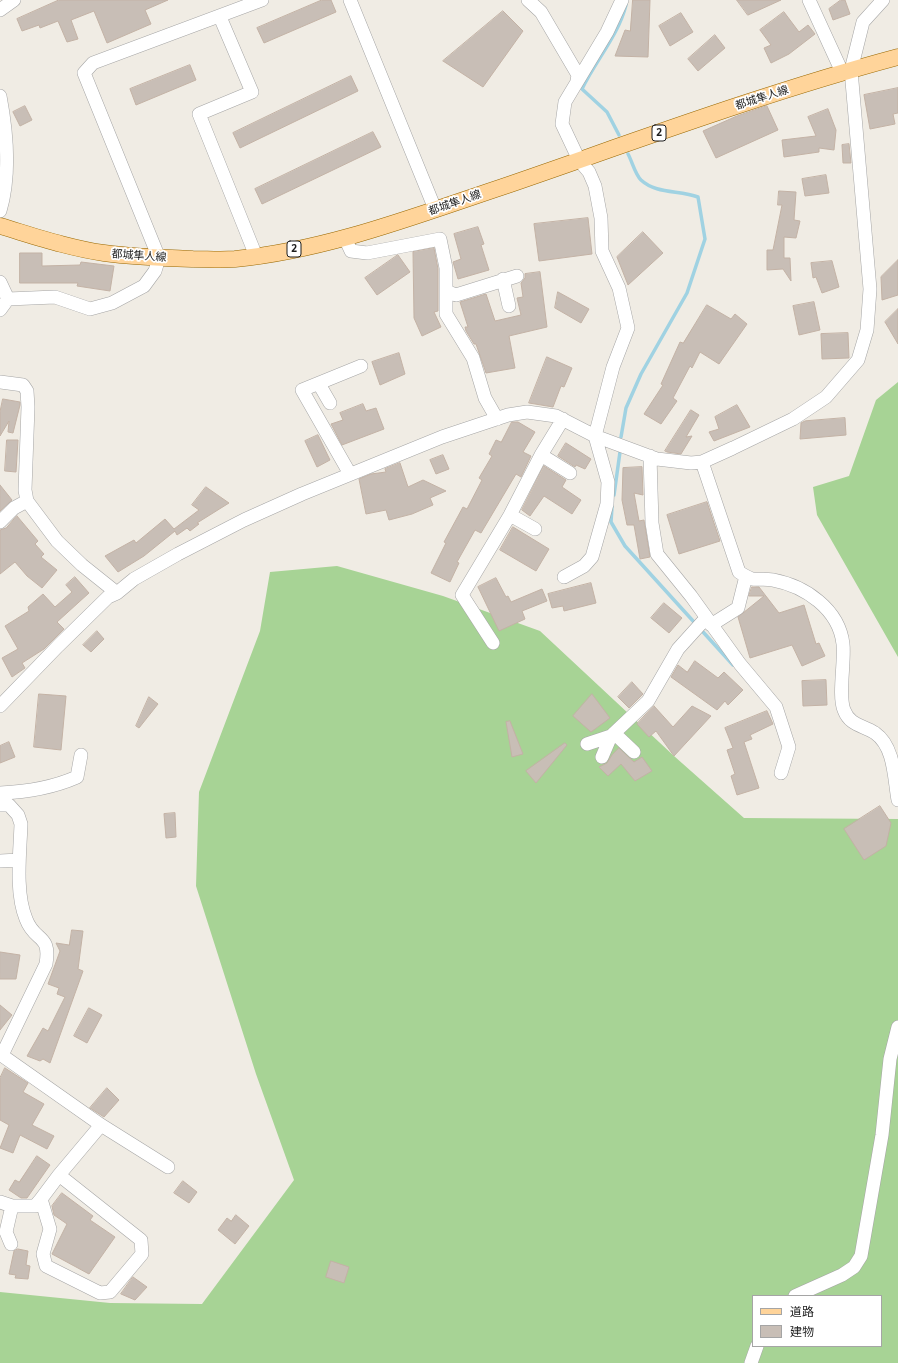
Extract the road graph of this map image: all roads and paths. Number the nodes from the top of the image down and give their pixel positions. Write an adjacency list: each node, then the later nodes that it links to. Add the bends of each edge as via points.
1 (14, 0): 9 (street)
2 (262, 0): 8 (street)
3 (350, 0): 16 (street)
4 (528, 0): 13 (street, via 541,12 578,75)
5 (622, 0): 13 (street, via 607,32)
6 (809, 0): 12 (street)
7 (883, 0): 12 (street, via 863,22)
8 (246, 3): 10 (street)
9 (0, 10)
10 (220, 17): 20 (street, via 252,92 199,114); 21 (street, via 94,63 84,73)
11 (898, 57): 12 (main road, 都城隼人線 / 2)
12 (847, 71): 15 (main road, 都城隼人線 / 2); 38 (street, via 870,289 867,330 858,360 826,397 792,419)
13 (577, 81): 15 (street, via 565,102 562,124)
14 (0, 96): 17 (street, via 7,147 5,193)
15 (579, 160): 16 (main road, 都城隼人線 / 2); 35 (street, via 596,186 601,218 602,251 619,288 628,328 613,367)
16 (435, 209): 19 (main road, 都城隼人線 / 2)
17 (0, 211)
18 (0, 226): 21 (main road, 都城隼人線 / 2, via 104,253)
19 (345, 238): 20 (main road, 都城隼人線 / 2); 25 (street, via 351,251 367,253 440,239 446,268)
20 (256, 256): 21 (main road, 都城隼人線 / 2, via 233,259)
21 (159, 258): 26 (street, via 155,271 144,286 112,303 90,309 55,297)
22 (517, 276): 23 (street)
23 (503, 279): 25 (street, via 456,295); 27 (street)
24 (0, 282): 26 (street)
25 (446, 292): 33 (street, via 446,314 473,358 485,398)
26 (8, 299): 28 (street)
27 (509, 306)
28 (0, 310)
29 (361, 366): 31 (street)
30 (0, 382): 41 (street, via 23,385 27,391)
31 (319, 384): 32 (street); 40 (street, via 302,390)
32 (330, 403)
33 (497, 419): 34 (street, via 527,412); 40 (street, via 442,437)
34 (563, 419): 35 (street); 36 (street)
35 (595, 436): 37 (street); 46 (street, via 608,482 606,504 592,557 584,566)
36 (541, 455): 39 (street); 42 (street)
37 (650, 456): 38 (street, via 672,462); 48 (street, via 652,524 658,554 691,596)
38 (702, 462): 45 (street, via 739,572)
39 (570, 473)
40 (350, 474): 47 (street, via 244,520 134,579)
41 (27, 501): 43 (street, via 14,508); 47 (street, via 57,541)
42 (510, 515): 44 (street); 49 (street, via 462,595)
43 (0, 522)
44 (535, 530)
45 (746, 576): 48 (street, via 738,608); 58 (street, via 751,580 772,580 790,584 816,599 829,611 843,643 843,709 853,723 874,733 888,748)
46 (564, 578)
47 (117, 593): 50 (street, via 108,597)
48 (703, 624): 51 (street, via 678,649 648,702); 56 (street, via 776,707 789,747)
49 (493, 643)
50 (0, 706)
51 (613, 734): 52 (street); 53 (street); 55 (street)
52 (587, 744)
53 (634, 752)
54 (81, 755): 57 (street, via 77,777 61,784 25,792)
55 (602, 757)
56 (781, 773)
57 (0, 793)
58 (898, 800)
59 (0, 804): 60 (street, via 9,805 18,815 21,824)
60 (19, 860): 61 (street); 63 (street, via 25,919 32,932 46,943 48,950 46,964)
61 (0, 861)
62 (898, 1027): 70 (street, via 890,1059 882,1135 861,1256 854,1267 842,1275)
63 (1, 1054): 64 (street)
64 (101, 1125): 65 (street); 66 (street)
65 (168, 1167)
66 (59, 1175): 67 (street); 67 (street, via 141,1240 142,1254 110,1292 100,1293 46,1266 43,1254 50,1229)
67 (41, 1199): 68 (street, via 35,1206)
68 (6, 1204): 69 (street, via 6,1232)
69 (11, 1244)
70 (797, 1295)
71 (757, 1347): 72 (street)
72 (751, 1363)

